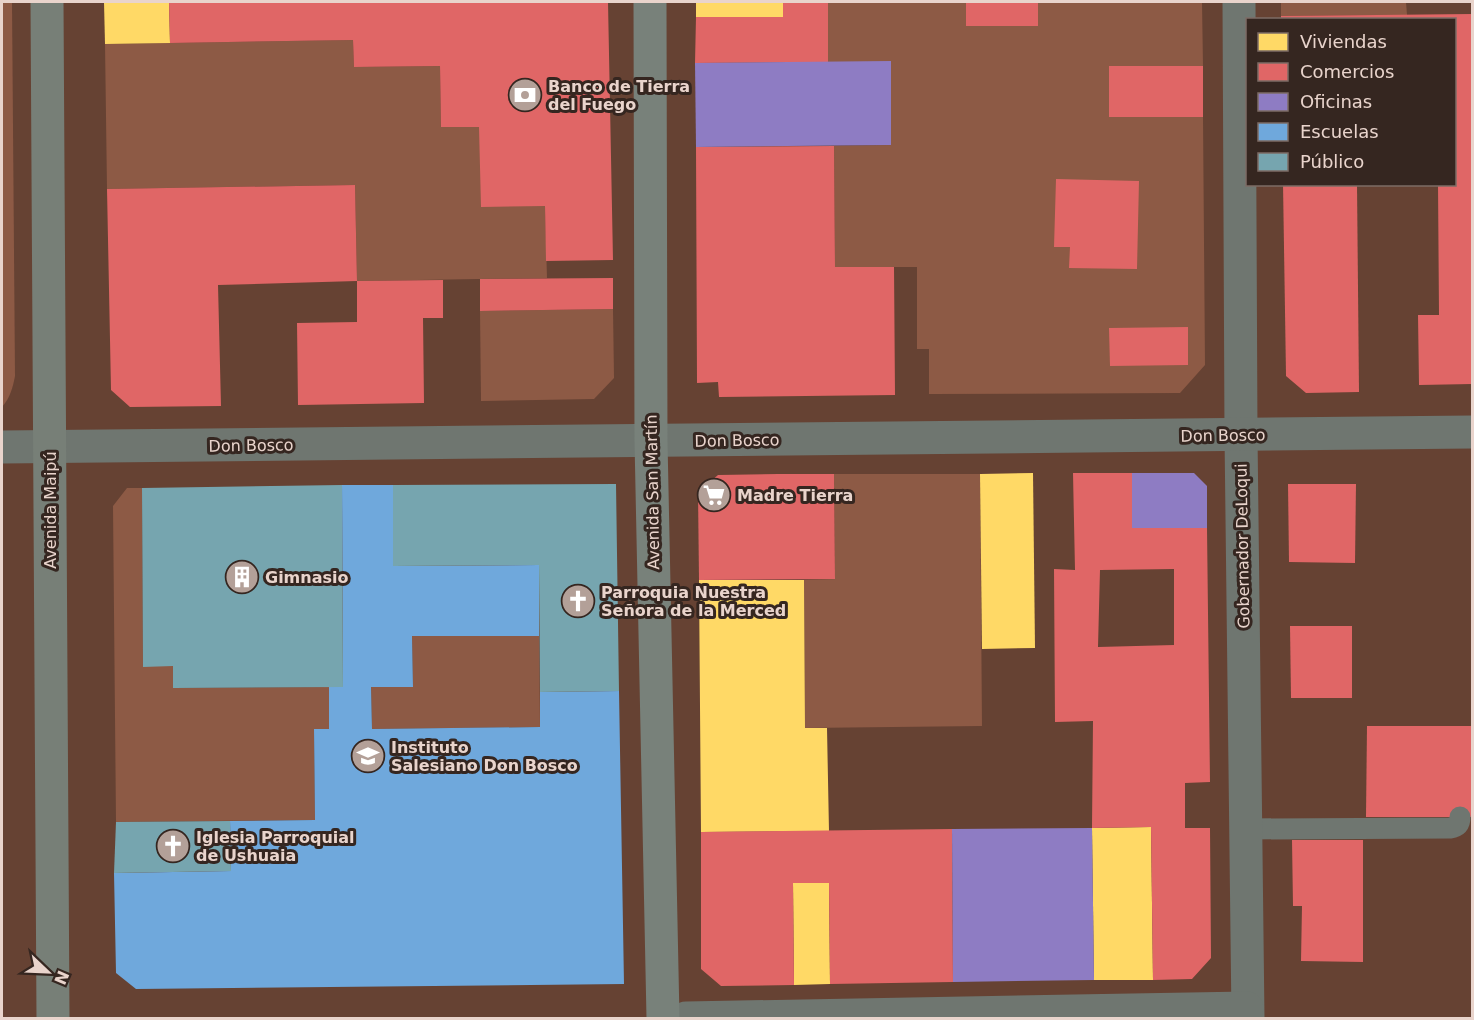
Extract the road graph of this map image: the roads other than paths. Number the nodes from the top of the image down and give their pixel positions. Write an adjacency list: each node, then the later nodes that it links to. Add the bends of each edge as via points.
1 (47, 2): 8 (main road, Avenida Maipú)
2 (650, 2): 6 (main road, Avenida San Martín)
3 (1239, 2): 5 (street, Gobernador DeLoqui)
4 (1473, 432): 5 (street, Don Bosco)
5 (1241, 435): 6 (street, Don Bosco); 10 (street, Gobernador DeLoqui)
6 (651, 441): 8 (street, Don Bosco); 13 (main road, Avenida San Martín)
7 (2, 447): 8 (street, Don Bosco)
8 (50, 447): 12 (main road, Avenida Maipú)
9 (1460, 817): 10 (lane, via 1459,824 1450,828)
10 (1245, 830): 11 (street, Gobernador DeLoqui)
11 (1247, 1013): 14 (street)
12 (53, 1018)
13 (663, 1018)
14 (686, 1018)

